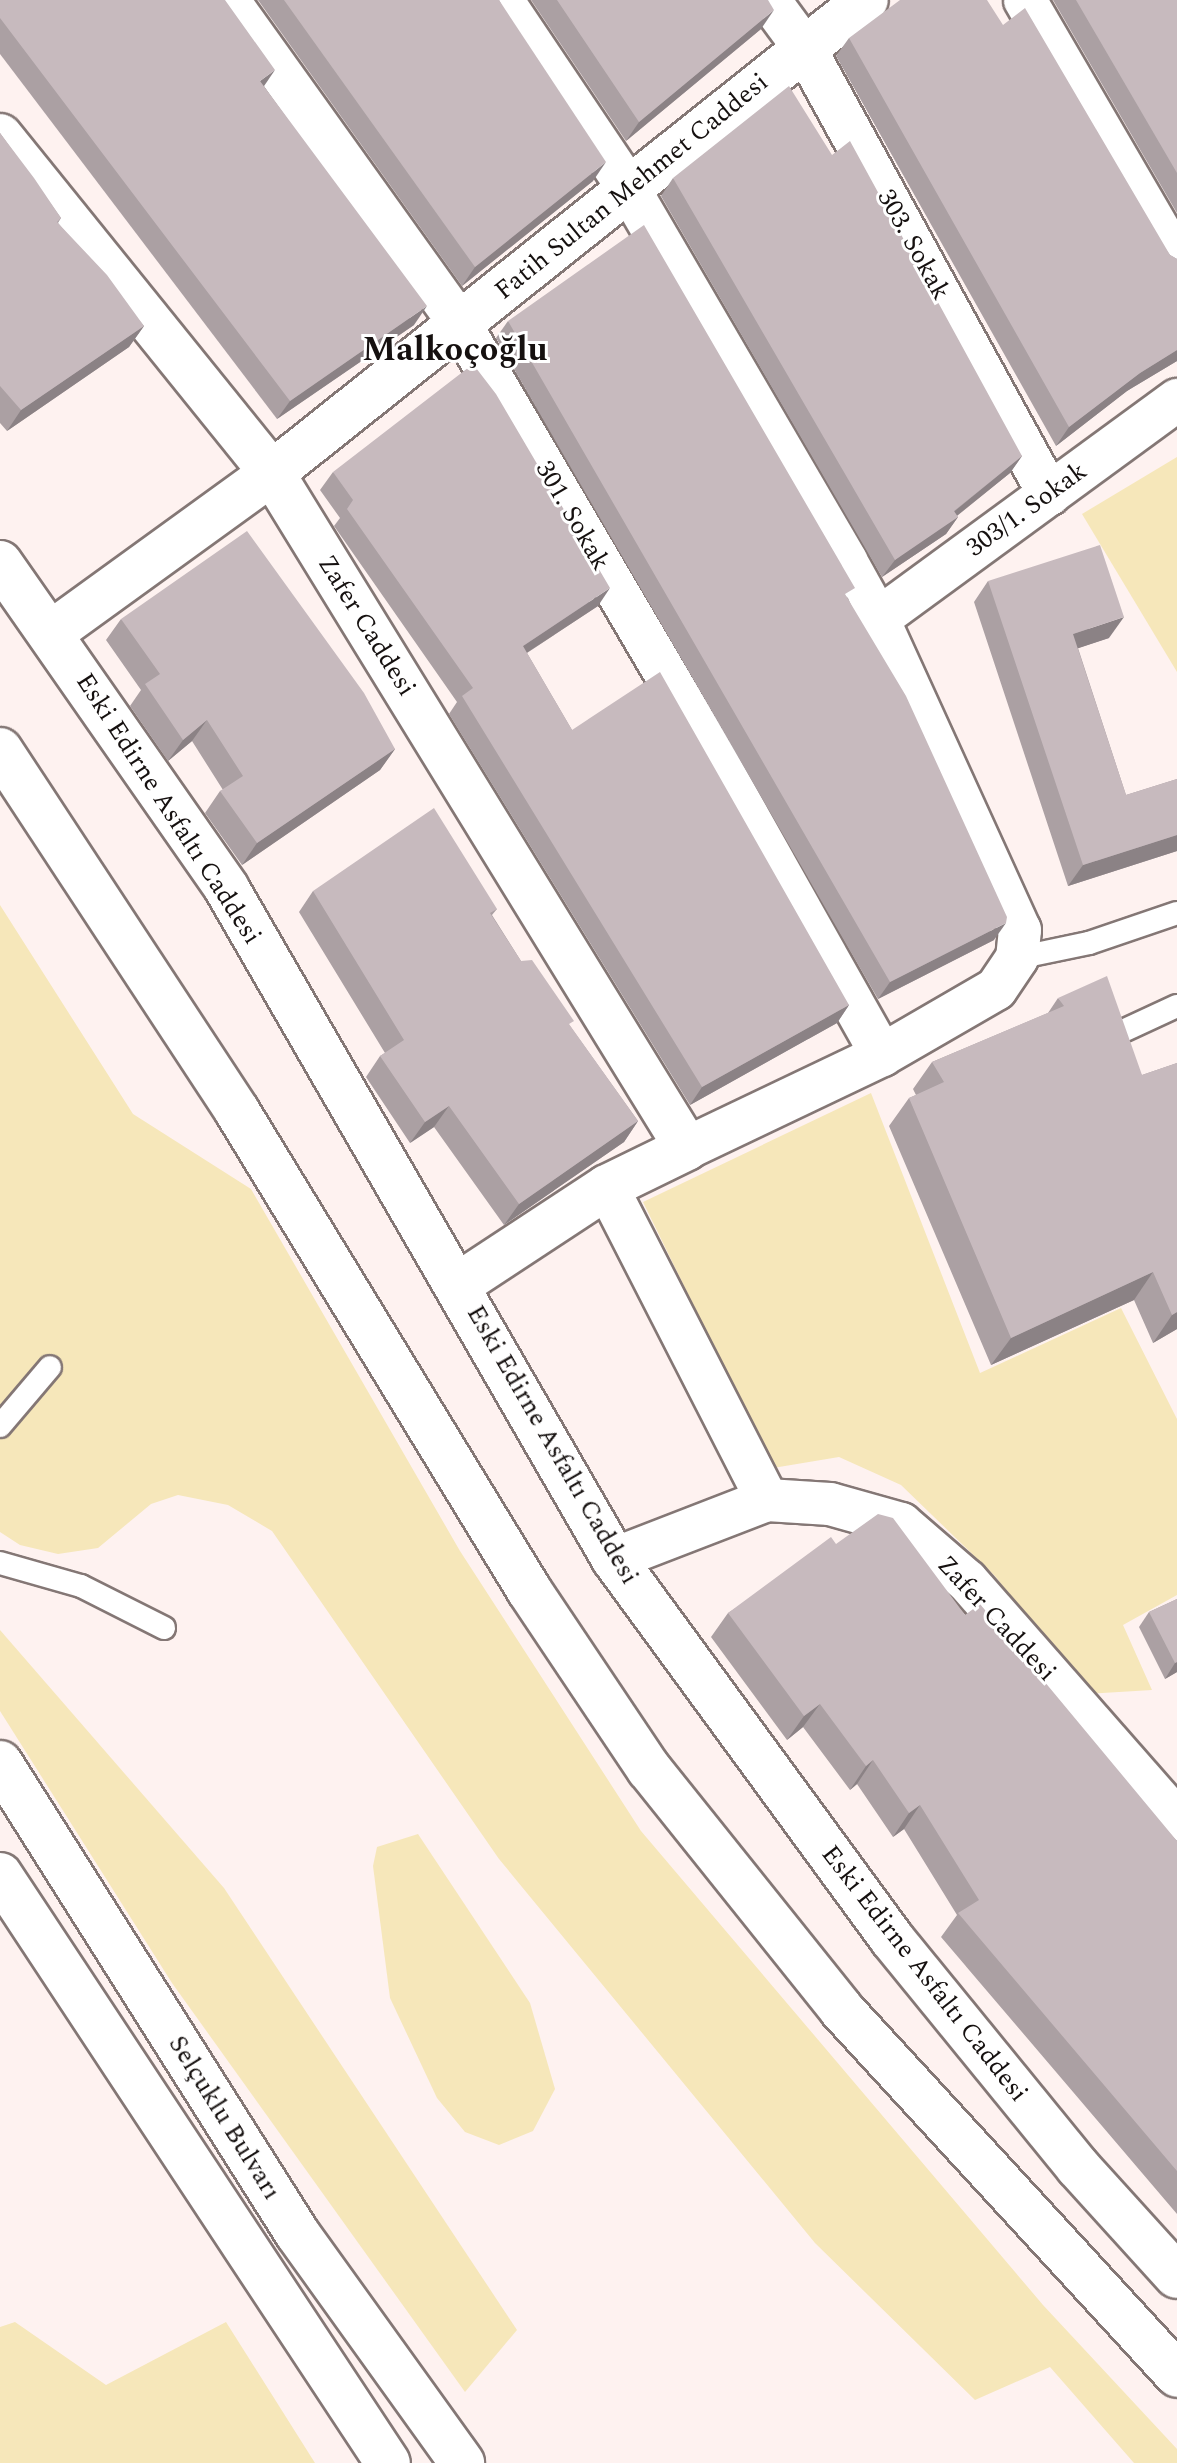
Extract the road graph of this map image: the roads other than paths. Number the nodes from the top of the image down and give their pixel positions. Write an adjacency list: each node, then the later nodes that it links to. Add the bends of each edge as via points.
1 (228, 0): 10 (street, 301. Sokak)
2 (502, 0): 8 (street)
3 (769, 0): 6 (street, 303. Sokak)
4 (866, 0): 6 (main road, Fatih Sultan Mehmet Caddesi)
5 (1025, 0): 9 (street)
6 (805, 49): 8 (main road, Fatih Sultan Mehmet Caddesi); 13 (street, 303. Sokak)
7 (0, 136): 12 (main road, Zafer Caddesi)
8 (629, 189): 10 (main road, Fatih Sultan Mehmet Caddesi); 15 (street)
9 (1177, 261)
10 (460, 324): 12 (main road, Fatih Sultan Mehmet Caddesi); 22 (street, 301. Sokak)
11 (1177, 400): 13 (street, 303/1. Sokak)
12 (272, 473): 16 (main road, Fatih Sultan Mehmet Caddesi); 23 (main road, Zafer Caddesi)
13 (1049, 494): 15 (street, 303/1. Sokak)
14 (0, 563): 16 (main road, Eski Edirne Asfaltı Caddesi)
15 (878, 619): 19 (street, via 1020,930)
16 (51, 633): 25 (main road, Eski Edirne Asfaltı Caddesi, via 227,889)
17 (0, 750): 36 (main road, via 237,1111 529,1590 649,1769 841,2009)
18 (1177, 913): 19 (lane, via 1089,943)
19 (1017, 958): 22 (street, via 996,989)
20 (1177, 1006): 21 (lane)
21 (1125, 1030)
22 (882, 1055): 23 (street)
23 (687, 1148): 24 (main road)
24 (607, 1187): 25 (main road); 28 (street)
25 (458, 1285): 29 (main road, Eski Edirne Asfaltı Caddesi)
26 (50, 1367): 27 (lane)
27 (0, 1426)
28 (767, 1500): 29 (street, Zafer Caddesi); 33 (street, Zafer Caddesi, via 830,1504 901,1524 967,1581)
29 (614, 1559): 35 (main road, Eski Edirne Asfaltı Caddesi, via 892,1939 1078,2167)
30 (0, 1563): 31 (lane, via 81,1586)
31 (164, 1628)
32 (0, 1763): 38 (main road, Selçuklu Bulvarı, via 297,2233)
33 (1177, 1820)
34 (0, 1875): 37 (main road, Selçuklu Bulvarı)
35 (1177, 2276)
36 (1177, 2375)
37 (388, 2463)
38 (462, 2463)

